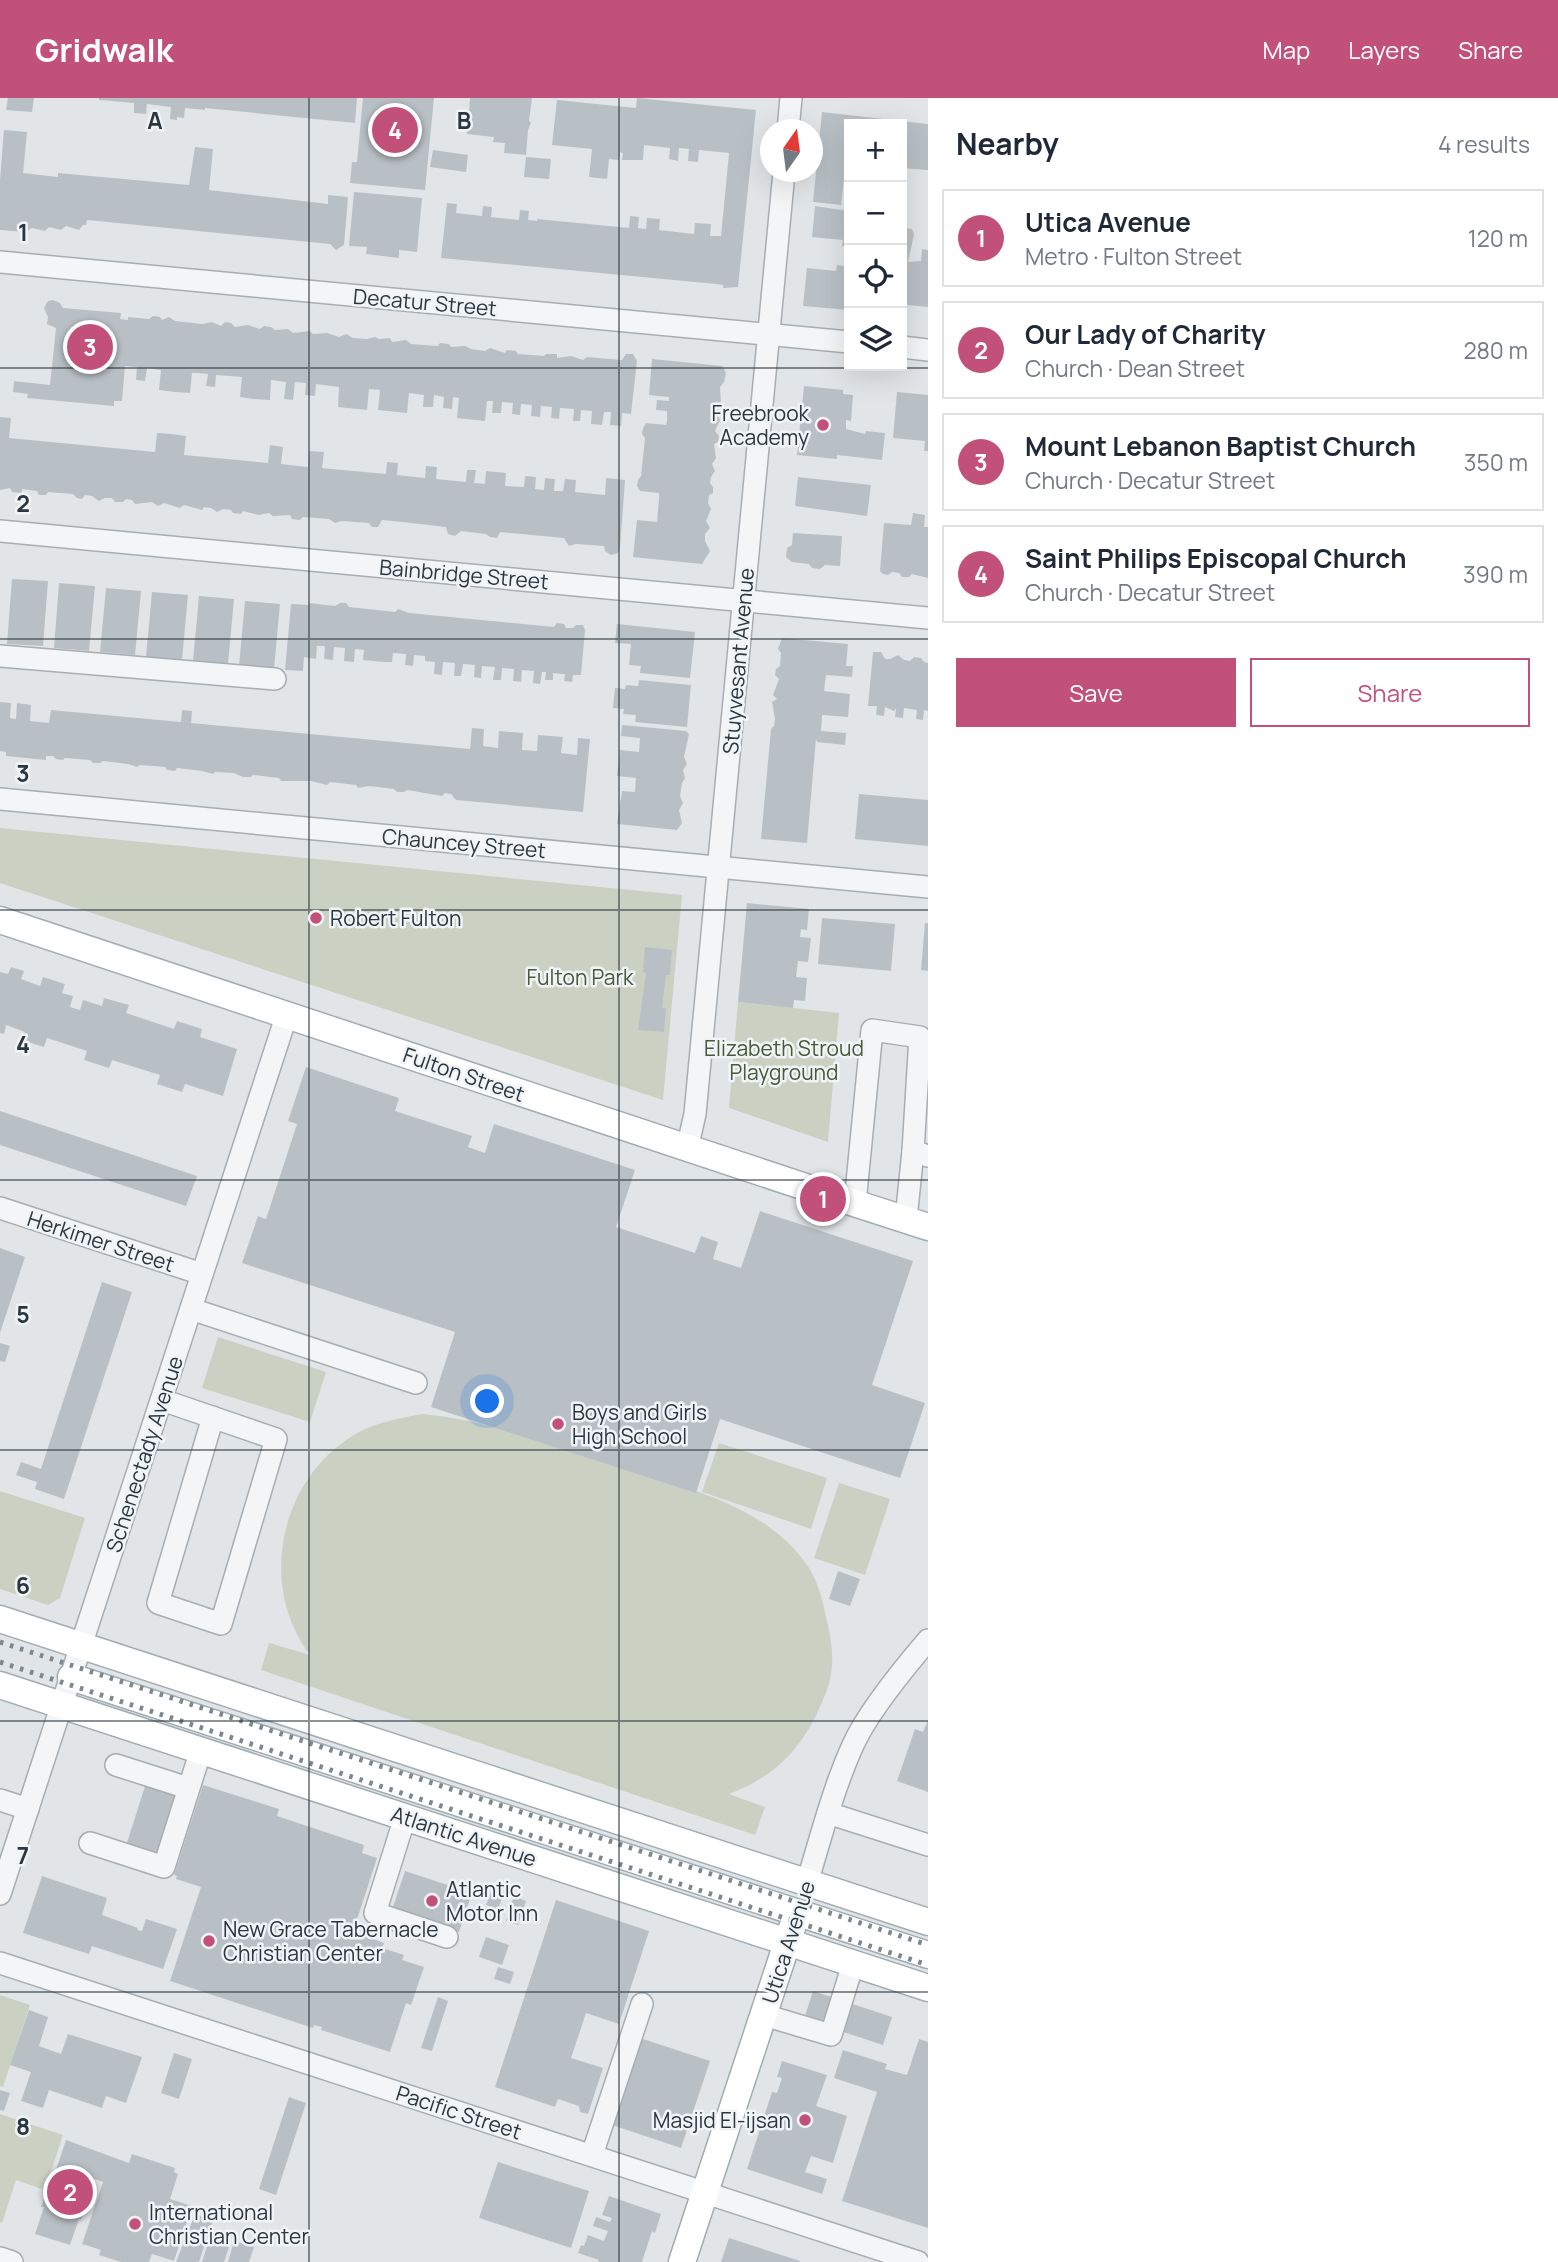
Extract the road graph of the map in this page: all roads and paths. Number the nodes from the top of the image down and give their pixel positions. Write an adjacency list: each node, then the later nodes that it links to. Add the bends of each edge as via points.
1 (791, 98): 2 (street)
2 (789, 119)
3 (783, 182): 5 (street, Stuyvesant Avenue)
4 (0, 262): 5 (street, Decatur Street)
5 (768, 335): 6 (street, Decatur Street); 10 (street, Stuyvesant Avenue)
6 (844, 342)
7 (907, 348): 8 (street)
8 (928, 350)
9 (0, 531): 10 (street, Bainbridge Street)
10 (743, 600): 11 (street, Bainbridge Street); 15 (street, Stuyvesant Avenue)
11 (928, 618)
12 (0, 656): 13 (street)
13 (275, 679)
14 (0, 799): 15 (street, Chauncey Street)
15 (718, 867): 16 (street, Chauncey Street); 19 (street, Stuyvesant Avenue, via 695,1114)
16 (928, 887)
17 (0, 920): 18 (main road, Fulton Street)
18 (287, 1014): 19 (main road, Fulton Street); 24 (street, Schenectady Avenue)
19 (687, 1149): 21 (main road, Fulton Street)
20 (921, 1153): 21 (street, via 920,1037 872,1030); 23 (street)
21 (855, 1203): 23 (main road, Fulton Street)
22 (0, 1208): 24 (street, Herkimer Street)
23 (917, 1223)
24 (202, 1274): 25 (street, Schenectady Avenue)
25 (191, 1308): 26 (street); 27 (street, Schenectady Avenue)
26 (416, 1383)
27 (162, 1400): 28 (street); 31 (street, Schenectady Avenue)
28 (213, 1418): 28 (street, via 158,1603 221,1624 276,1439)
29 (0, 1619): 31 (main road)
30 (928, 1640): 42 (street, Utica Avenue, via 854,1743)
31 (81, 1645): 32 (street, Schenectady Avenue); 44 (main road)
32 (71, 1677): 34 (street, Schenectady Avenue); 35 (main road)
33 (0, 1685): 34 (main road, Atlantic Avenue)
34 (62, 1705): 36 (main road, Atlantic Avenue); 41 (street, Schenectady Avenue)
35 (260, 1738): 36 (main road); 45 (main road)
36 (174, 1741): 37 (main road, Atlantic Avenue)
37 (201, 1750): 39 (street); 43 (main road, Atlantic Avenue)
38 (116, 1765): 39 (street)
39 (188, 1788): 46 (street, via 164,1867)
40 (0, 1800): 41 (street)
41 (28, 1809): 49 (street, Schenectady Avenue)
42 (828, 1813): 47 (street); 48 (street, Utica Avenue)
43 (405, 1817): 52 (street, via 375,1913); 53 (main road, Atlantic Avenue)
44 (617, 1821): 45 (main road); 48 (main road)
45 (529, 1824): 50 (main road)
46 (90, 1843)
47 (928, 1845)
48 (807, 1883): 50 (main road, Utica Avenue); 51 (main road)
49 (0, 1894)
50 (797, 1913): 53 (main road, Utica Avenue); 54 (main road)
51 (928, 1922)
52 (447, 1937)
53 (788, 1942): 56 (main road, Atlantic Avenue); 61 (main road, Utica Avenue)
54 (928, 1955)
55 (0, 1963): 62 (street, Pacific Street)
56 (853, 1964): 58 (main road, Atlantic Avenue); 61 (street, via 831,2035)
57 (928, 1967): 58 (main road)
58 (880, 1973): 59 (main road, Atlantic Avenue)
59 (928, 1989)
60 (642, 2004): 62 (street)
61 (764, 2015): 63 (main road, Utica Avenue)
62 (592, 2155): 63 (street, Pacific Street)
63 (705, 2192): 66 (main road, Utica Avenue); 67 (street, Pacific Street)
64 (0, 2258): 65 (street)
65 (12, 2262)
66 (682, 2262)
67 (918, 2262)

